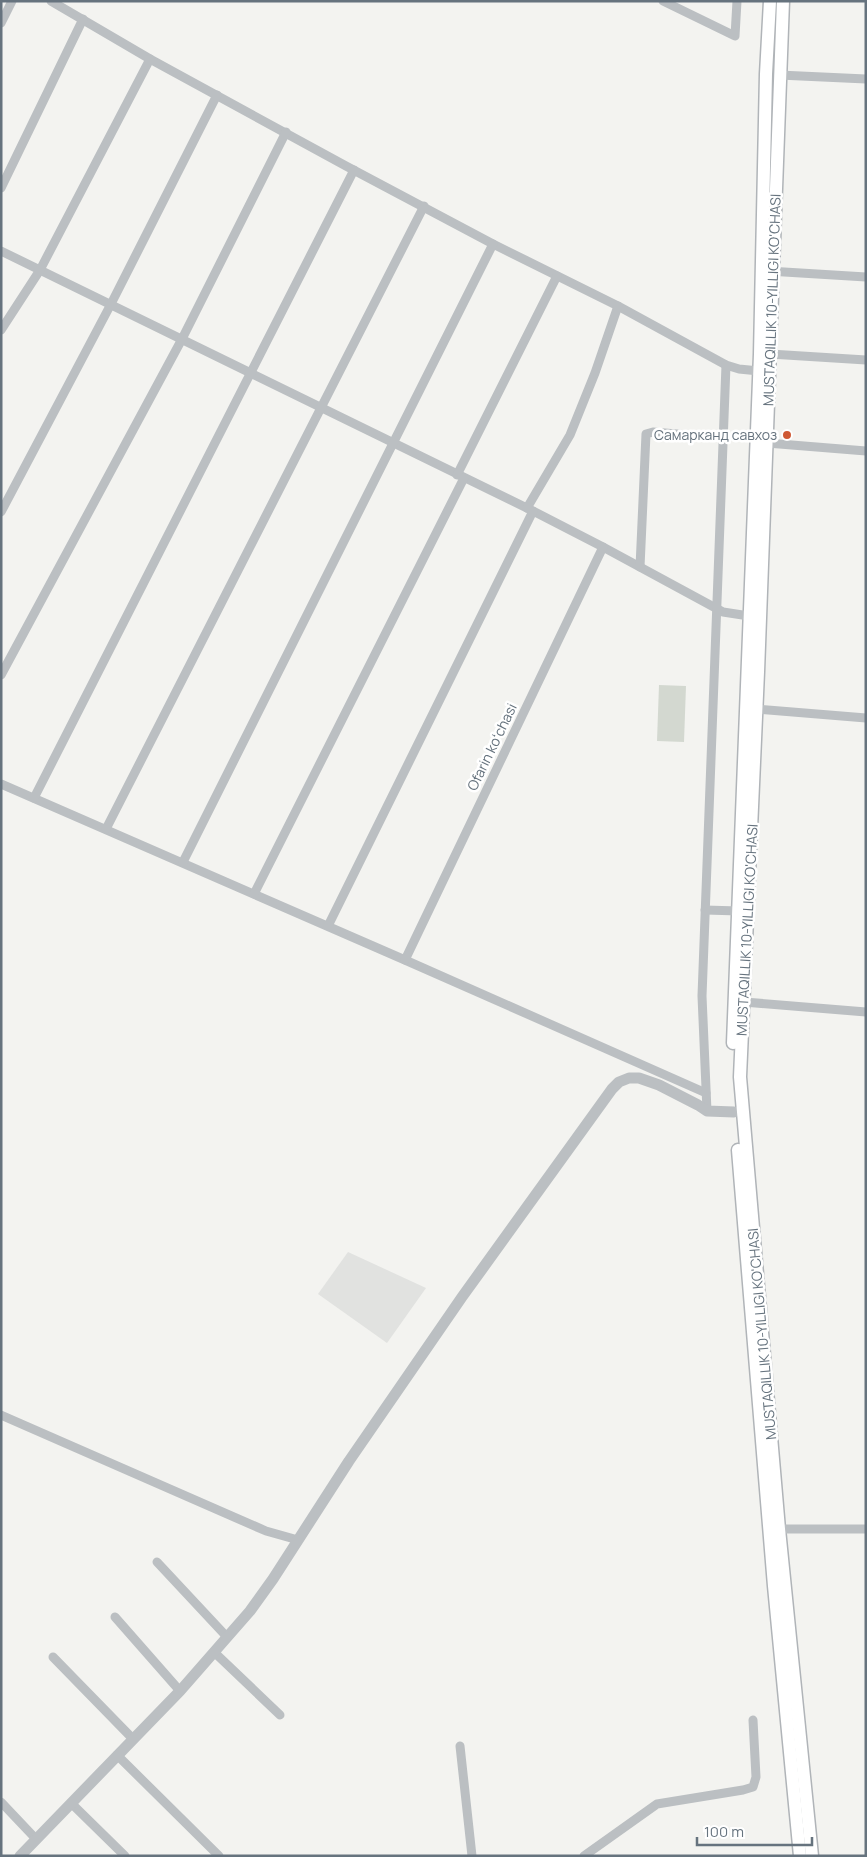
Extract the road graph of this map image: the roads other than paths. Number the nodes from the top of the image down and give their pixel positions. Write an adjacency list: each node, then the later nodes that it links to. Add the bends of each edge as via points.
1 (12, 1): 8 (street)
2 (51, 1): 7 (street)
3 (663, 1): 4 (street, via 735,36)
4 (737, 1)
5 (770, 1): 20 (main road, MUSTAQILLIK 10-YILLIGI KO'CHASI, via 766,74)
6 (782, 1): 10 (main road, MUSTAQILLIK 10-YILLIGI KO'CHASI)
7 (83, 19): 9 (street); 15 (street)
8 (1, 23)
9 (150, 59): 12 (street); 19 (street)
10 (779, 75): 11 (street); 20 (main road, MUSTAQILLIK 10-YILLIGI KO'CHASI)
11 (866, 79)
12 (217, 95): 13 (street); 23 (street)
13 (286, 132): 14 (street); 26 (street)
14 (354, 170): 16 (street); 31 (street)
15 (1, 188)
16 (424, 206): 17 (street); 32 (street)
17 (493, 244): 21 (street); 34 (street)
18 (1, 251): 19 (street)
19 (40, 270): 23 (street); 25 (street)
20 (768, 271): 22 (street); 27 (main road, MUSTAQILLIK 10-YILLIGI KO'CHASI); 30 (main road, MUSTAQILLIK 10-YILLIGI KO'CHASI)
21 (557, 276): 24 (street); 37 (street)
22 (866, 277)
23 (111, 304): 26 (street); 39 (street)
24 (618, 306): 29 (street); 38 (street, via 570,435)
25 (1, 330)
26 (182, 339): 31 (street); 44 (street)
27 (770, 354): 28 (street); 35 (main road, MUSTAQILLIK 10-YILLIGI KO'CHASI)
28 (866, 360)
29 (726, 365): 30 (street); 33 (street)
30 (759, 371): 43 (main road, MUSTAQILLIK 10-YILLIGI KO'CHASI)
31 (252, 372): 32 (street); 48 (street)
32 (320, 407): 34 (street); 49 (street)
33 (724, 438): 41 (street, via 646,434); 42 (street)
34 (392, 443): 37 (street); 50 (street)
35 (767, 443): 36 (street); 45 (main road, MUSTAQILLIK 10-YILLIGI KO'CHASI)
36 (866, 451)
37 (460, 476): 38 (street); 51 (street)
38 (530, 510): 40 (street); 54 (street)
39 (1, 512)
40 (603, 547): 41 (street); 55 (street, Ofarin koʻchasi)
41 (640, 567): 42 (street)
42 (719, 611): 43 (street); 52 (street)
43 (744, 615): 53 (main road, MUSTAQILLIK 10-YILLIGI KO'CHASI)
44 (1, 675)
45 (756, 709): 46 (street); 56 (main road, MUSTAQILLIK 10-YILLIGI KO'CHASI)
46 (866, 718)
47 (1, 784): 48 (street)
48 (34, 798): 49 (street)
49 (106, 829): 50 (street)
50 (183, 862): 51 (street)
51 (254, 894): 54 (street)
52 (705, 910): 53 (street); 58 (street, via 702,996)
53 (735, 911): 60 (main road, MUSTAQILLIK 10-YILLIGI KO'CHASI)
54 (328, 926): 55 (street)
55 (405, 960): 58 (street)
56 (744, 1002): 57 (street); 62 (main road, MUSTAQILLIK 10-YILLIGI KO'CHASI, via 741,1084)
57 (866, 1012)
58 (706, 1093): 59 (street)
59 (707, 1112): 60 (street); 64 (street, via 639,1078 619,1082 612,1089 462,1297)
60 (734, 1112): 62 (main road, MUSTAQILLIK 10-YILLIGI KO'CHASI)
61 (1, 1415): 64 (street, via 266,1531)
62 (774, 1529): 63 (street); 84 (main road, MUSTAQILLIK 10-YILLIGI KO'CHASI); 85 (main road, MUSTAQILLIK 10-YILLIGI KO'CHASI)
63 (866, 1529)
64 (298, 1540): 67 (street, via 250,1611)
65 (157, 1562): 67 (street)
66 (115, 1617): 70 (street)
67 (227, 1637): 68 (street)
68 (214, 1652): 70 (street); 71 (street)
69 (53, 1657): 73 (street)
70 (180, 1691): 73 (street)
71 (280, 1715)
72 (753, 1720): 83 (street, via 756,1777 753,1787 657,1804)
73 (133, 1740): 75 (street)
74 (460, 1746): 82 (street)
75 (117, 1755): 77 (street); 81 (street)
76 (1, 1802): 78 (street)
77 (71, 1803): 78 (street); 80 (street)
78 (36, 1839): 79 (street)
79 (23, 1855)
80 (125, 1856)
81 (219, 1856)
82 (472, 1856)
83 (584, 1856)
84 (800, 1856)
85 (812, 1856)

